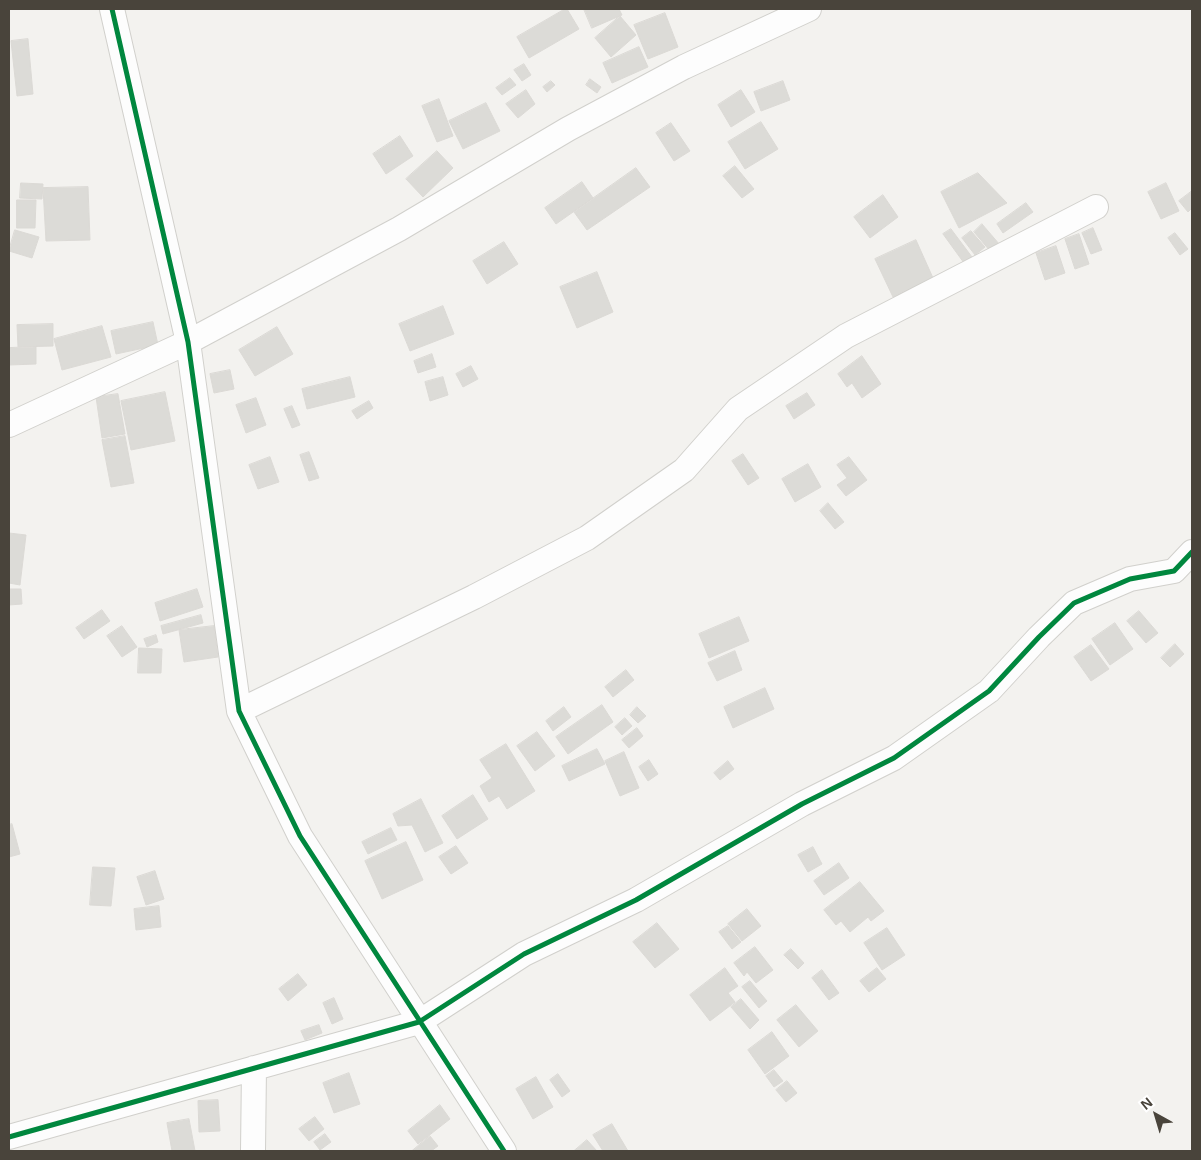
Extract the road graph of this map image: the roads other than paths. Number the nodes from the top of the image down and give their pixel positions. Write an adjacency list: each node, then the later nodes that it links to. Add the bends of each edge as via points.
1 (112, 9): 4 (street)
2 (809, 9): 4 (street, via 684,67 568,129 399,229)
3 (1096, 207): 7 (street, via 846,336 738,409 684,470 587,538 474,597)
4 (188, 342): 5 (street); 7 (street)
5 (9, 425)
6 (1192, 552): 8 (street, via 1174,571 1130,579 1074,603 989,691 894,758 802,804 636,900 524,954)
7 (239, 710): 8 (street, via 300,836)
8 (419, 1022): 9 (street); 12 (street)
9 (254, 1068): 10 (street); 11 (street)
10 (9, 1137)
11 (253, 1151)
12 (504, 1151)

